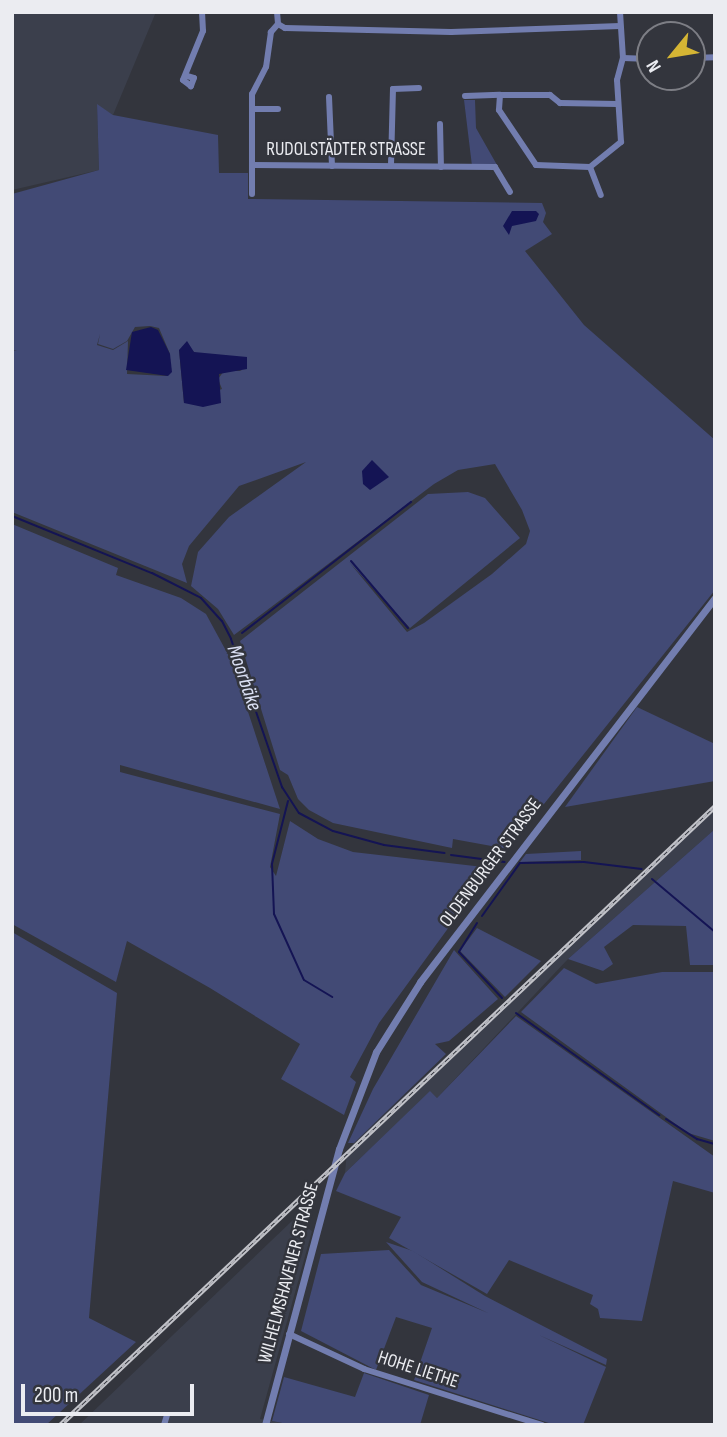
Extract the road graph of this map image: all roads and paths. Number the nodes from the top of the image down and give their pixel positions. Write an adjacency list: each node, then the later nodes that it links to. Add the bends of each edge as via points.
1 (202, 12): 8 (street, via 202,31)
2 (277, 12): 4 (street)
3 (620, 12): 5 (street)
4 (278, 24): 5 (street, via 416,32); 14 (street, RUDOLSTÄDTER STRASSE, via 271,32 266,67 252,94)
5 (620, 26): 6 (street)
6 (623, 58): 7 (street); 13 (street, via 617,70)
7 (636, 58)
8 (187, 76)
9 (419, 88): 18 (street, via 393,89)
10 (500, 95): 11 (street); 13 (street, via 550,95 559,103); 21 (street, via 499,110 536,166)
11 (465, 96)
12 (330, 97): 19 (street)
13 (617, 104): 21 (street, via 621,142)
14 (252, 109): 15 (street); 17 (street, RUDOLSTÄDTER STRASSE)
15 (278, 109)
16 (440, 124): 20 (street, RUDOLSTÄDTER STRASSE)
17 (252, 165): 19 (street, RUDOLSTÄDTER STRASSE); 23 (street, RUDOLSTÄDTER STRASSE)
18 (391, 165): 19 (street, RUDOLSTÄDTER STRASSE); 20 (street, RUDOLSTÄDTER STRASSE)
19 (332, 166)
20 (441, 167): 22 (street, RUDOLSTÄDTER STRASSE, via 495,167)
21 (590, 167): 24 (street)
22 (510, 192)
23 (252, 194)
24 (601, 195)
25 (715, 598): 26 (street, OLDENBURGER STRASSE, via 403,1006 366,1074)
26 (333, 1171): 27 (street, WILHELMSHAVENER STRASSE)
27 (289, 1334): 30 (street, WILHELMSHAVENER STRASSE); 31 (street, HOHE LIETHE, via 386,1377)
28 (167, 1415): 29 (street)
29 (164, 1425)
30 (265, 1425)
31 (542, 1425)

